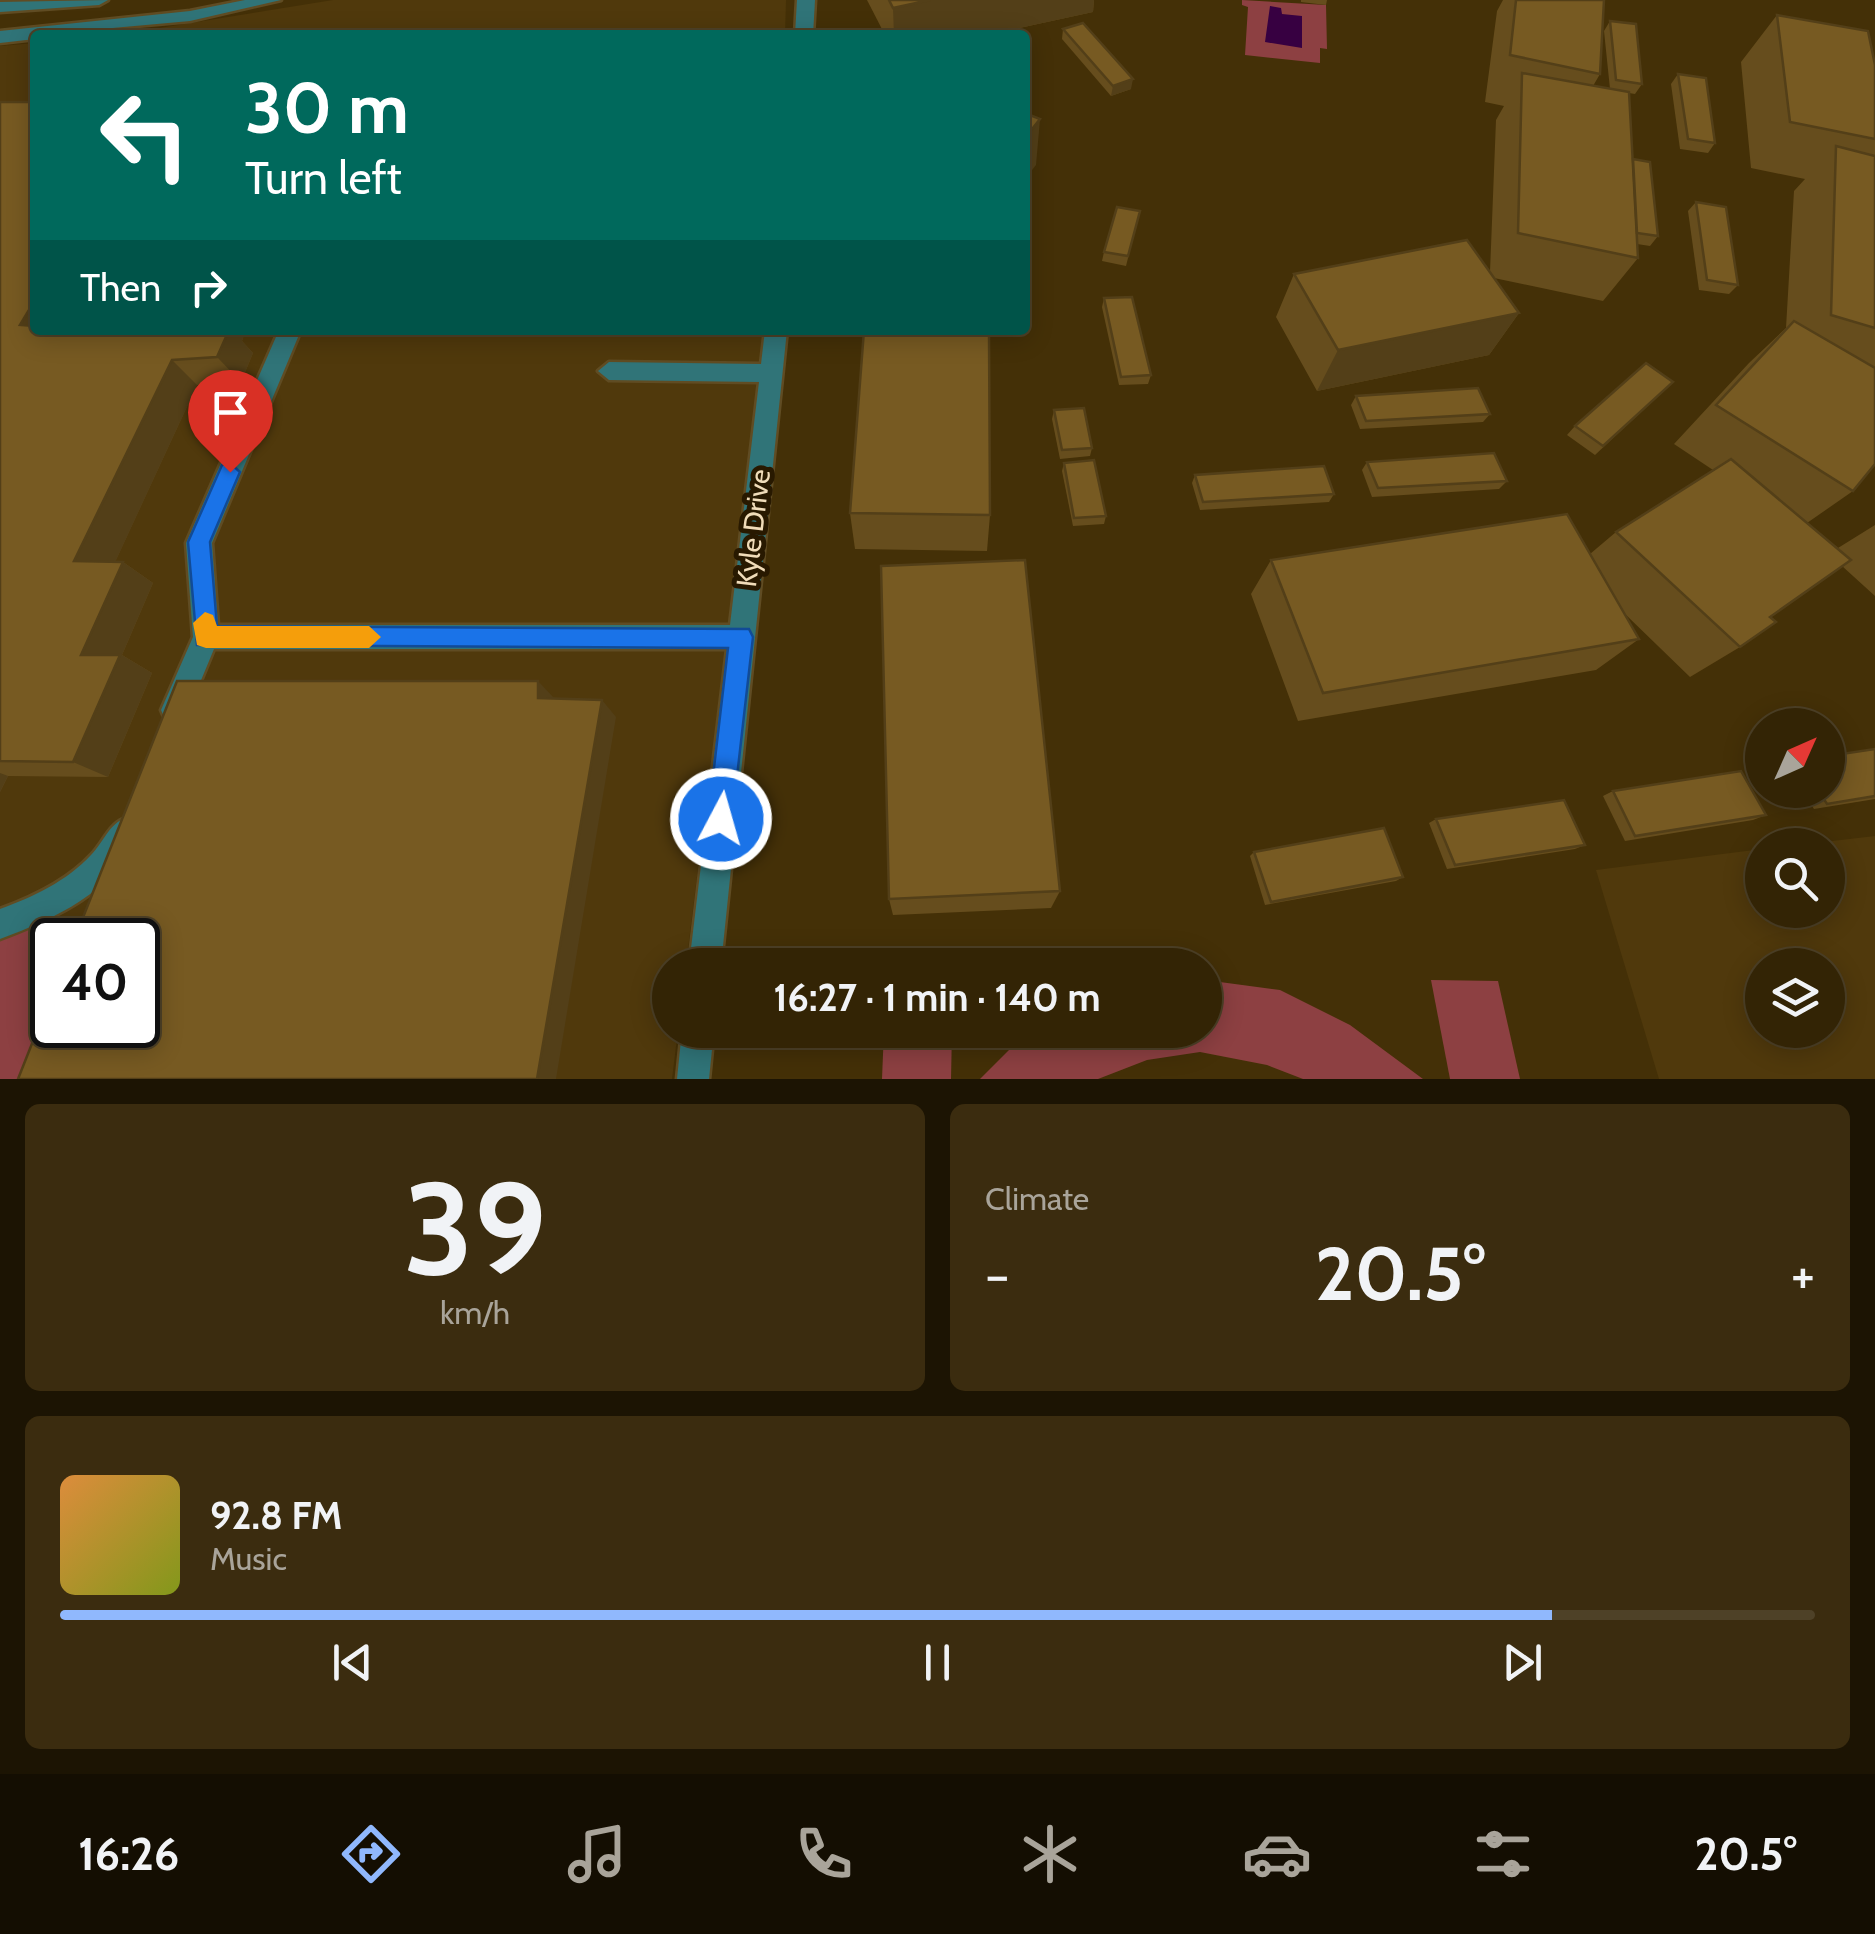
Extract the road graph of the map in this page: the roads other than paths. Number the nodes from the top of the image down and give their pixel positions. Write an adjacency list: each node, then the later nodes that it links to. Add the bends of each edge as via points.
1 (100, 0): 4 (street)
2 (272, 0): 5 (street)
3 (806, 0): 6 (street)
4 (0, 7)
5 (63, 30)
6 (804, 30)
7 (30, 34): 8 (street)
8 (0, 37)
9 (288, 335): 13 (street, via 199,542)
10 (775, 335): 12 (street, Kyle Drive)
11 (609, 371): 12 (street)
12 (771, 373): 14 (street, Kyle Drive)
13 (206, 637): 14 (street); 15 (street)
14 (741, 637): 18 (street, Kyle Drive)
15 (161, 744)
16 (131, 815): 17 (street, via 116,850 51,906)
17 (0, 924)
18 (707, 948)
19 (696, 1048): 20 (street)
20 (693, 1079)

